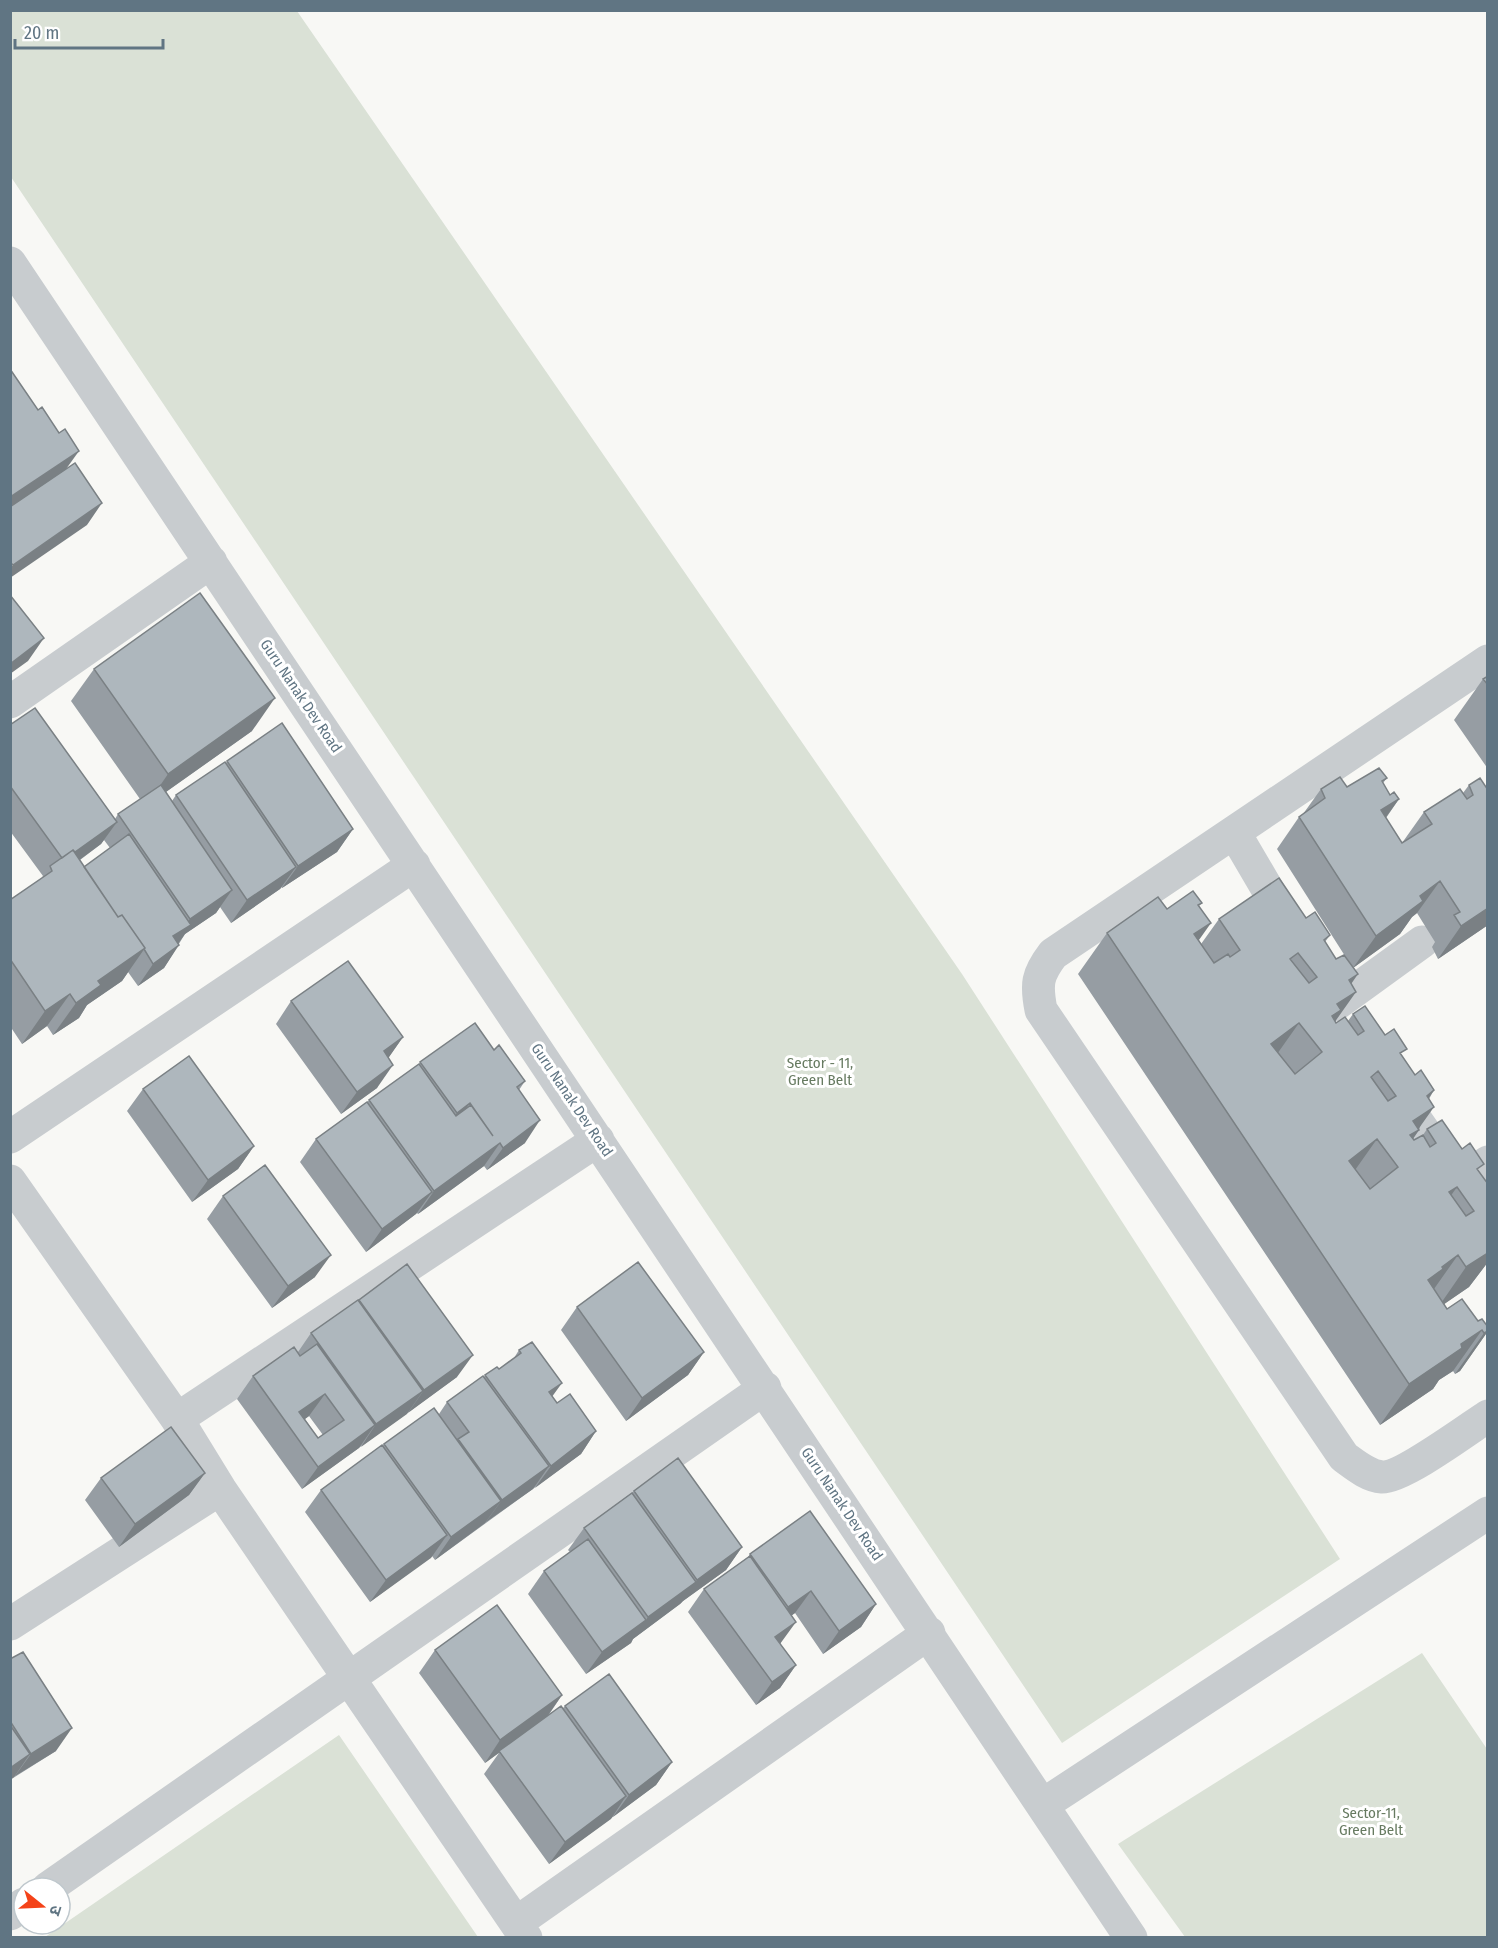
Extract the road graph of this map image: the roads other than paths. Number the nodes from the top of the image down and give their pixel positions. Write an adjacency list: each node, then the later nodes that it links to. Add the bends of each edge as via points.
1 (10, 263): 2 (street, Guru Nanak Dev Road)
2 (211, 562): 4 (street); 6 (street, Guru Nanak Dev Road)
3 (1488, 661): 5 (street)
4 (10, 702)
5 (1234, 832): 7 (street, via 1342,1015); 16 (street, via 1053,954 1041,969 1037,990 1041,1010 1344,1457 1362,1470 1382,1477 1402,1471)
6 (414, 865): 9 (street); 10 (street, Guru Nanak Dev Road)
7 (1422, 942)
8 (1376, 1064): 13 (street)
9 (10, 1137)
10 (598, 1140): 15 (street, Guru Nanak Dev Road); 17 (street)
11 (1488, 1162): 13 (street)
12 (10, 1181): 17 (street)
13 (1459, 1181): 14 (street)
14 (1488, 1225)
15 (765, 1388): 21 (street, Guru Nanak Dev Road); 22 (street)
16 (1488, 1416)
17 (177, 1419): 18 (street)
18 (220, 1489): 20 (street); 22 (street)
19 (1488, 1513): 23 (street)
20 (10, 1624)
21 (929, 1633): 23 (street, Guru Nanak Dev Road); 25 (street)
22 (349, 1678): 24 (street); 25 (street)
23 (1044, 1804): 26 (street, Guru Nanak Dev Road)
24 (65, 1876)
25 (521, 1930)
26 (1131, 1938)

